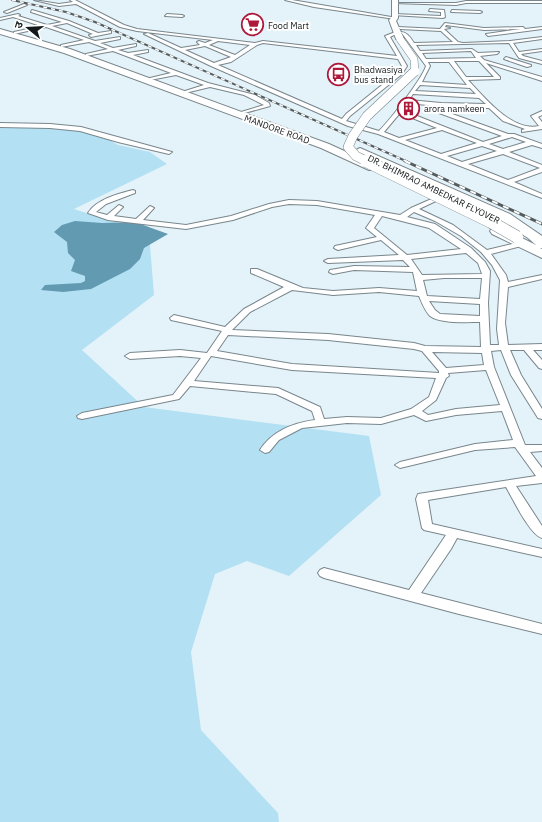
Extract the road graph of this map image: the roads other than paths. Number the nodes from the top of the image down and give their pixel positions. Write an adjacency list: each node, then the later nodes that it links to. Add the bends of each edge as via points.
1 (36, 0): 9 (street)
2 (58, 0): 9 (street)
3 (286, 0): 16 (street)
4 (298, 0): 5 (street)
5 (312, 1): 16 (street)
6 (465, 1): 11 (street); 13 (street)
7 (511, 1): 8 (street); 11 (street); 18 (street)
8 (525, 1): 12 (street); 19 (street, via 532,10)
9 (45, 2): 10 (street, via 61,6)
10 (75, 2): 20 (street)
11 (486, 2): 17 (street)
12 (542, 2)
13 (442, 4): 21 (street); 25 (street)
14 (25, 5): 28 (street)
15 (39, 8): 26 (street)
16 (326, 8): 21 (street, via 367,15)
17 (489, 8)
18 (516, 8)
19 (524, 8)
20 (91, 9): 27 (street); 41 (street, via 122,26)
21 (395, 9): 23 (street); 32 (street); 47 (main road)
22 (481, 9): 25 (street)
23 (403, 10)
24 (427, 10): 25 (street)
25 (443, 10): 32 (street)
26 (32, 11): 30 (street); 34 (street)
27 (76, 11)
28 (0, 14)
29 (167, 15): 31 (street)
30 (13, 16): 33 (street); 36 (street)
31 (182, 16)
32 (443, 17): 38 (street)
33 (0, 19)
34 (67, 22): 36 (street); 44 (street)
35 (132, 25): 55 (street)
36 (47, 26): 42 (street); 51 (street)
37 (542, 27): 45 (street)
38 (443, 28): 40 (street); 47 (street); 50 (street)
39 (523, 28): 40 (street)
40 (484, 29): 45 (street)
41 (137, 30): 46 (street); 67 (street)
42 (5, 31): 64 (highway, MANDORE ROAD); 125 (highway, MANDORE ROAD, via 67,51 325,146)
43 (109, 32): 44 (street)
44 (97, 34): 51 (street)
45 (488, 35): 49 (street); 57 (street)
46 (185, 36): 54 (street); 63 (street)
47 (403, 36): 59 (street); 72 (street); 78 (street, via 387,36); 134 (main road, DR. BHIMRAO AMBEDKAR FLYOVER, bridge, via 418,66 415,73 377,106 350,140 348,147 356,156)
48 (456, 36): 50 (street)
49 (481, 36)
50 (450, 37): 59 (street)
51 (81, 38): 56 (street)
52 (118, 38): 56 (street)
53 (542, 38): 58 (street)
54 (220, 40): 62 (street); 63 (street)
55 (272, 40)
56 (90, 42): 64 (street); 66 (street)
57 (493, 42): 58 (street); 60 (street)
58 (510, 42): 76 (street)
59 (458, 43): 60 (street)
60 (465, 43): 68 (street)
61 (134, 44): 66 (street)
62 (255, 44): 71 (street); 78 (street, via 263,42)
63 (205, 45): 65 (street); 67 (street)
64 (63, 46): 74 (highway, MANDORE ROAD)
65 (212, 48): 71 (street); 77 (street)
66 (111, 49): 74 (street); 75 (street)
67 (180, 50): 84 (street)
68 (472, 50): 72 (street); 80 (street)
69 (542, 50): 76 (street)
70 (146, 51): 75 (street)
71 (244, 51): 77 (street)
72 (419, 52): 81 (street)
73 (497, 53): 80 (street)
74 (88, 55): 89 (highway, MANDORE ROAD)
75 (127, 55): 87 (street)
76 (520, 55): 79 (street); 83 (street)
77 (235, 57): 84 (street)
78 (401, 58): 93 (street, via 405,66)
79 (506, 58): 80 (street); 85 (street)
80 (481, 59): 82 (street); 86 (street); 88 (street)
81 (425, 60): 82 (street); 92 (street, via 428,66 427,73)
82 (450, 60): 90 (street)
83 (542, 63)
84 (213, 65): 105 (street)
85 (535, 68)
86 (516, 71): 88 (street); 91 (street)
87 (178, 73): 89 (street); 94 (street)
88 (496, 76): 90 (street, via 498,78)
89 (152, 79): 97 (highway, MANDORE ROAD)
90 (465, 79): 95 (street)
91 (542, 79)
92 (418, 83): 95 (street); 96 (street)
93 (384, 84): 96 (street); 105 (street)
94 (210, 85): 97 (street); 103 (street, via 238,91 267,104)
95 (472, 87): 98 (street)
96 (413, 90): 98 (street); 99 (street)
97 (187, 92): 103 (highway, MANDORE ROAD)
98 (481, 96): 101 (street)
99 (407, 101): 100 (street); 102 (street)
100 (441, 105): 101 (street); 111 (street, via 441,112)
101 (491, 106): 109 (street, via 505,120)
102 (400, 111): 108 (street); 110 (street, via 391,124)
103 (243, 113): 135 (highway, MANDORE ROAD, via 310,137 363,152 505,217 533,235)
104 (542, 113): 107 (street, via 534,116)
105 (343, 122): 110 (street)
106 (0, 126): 116 (street, via 81,129)
107 (542, 126): 109 (street)
108 (442, 128): 112 (street); 114 (street)
109 (530, 129): 111 (street)
110 (380, 132): 112 (street)
111 (510, 135): 113 (street); 114 (street)
112 (400, 140): 118 (street)
113 (534, 142): 115 (street); 117 (street)
114 (482, 144): 117 (street); 118 (street)
115 (542, 146)
116 (169, 152)
117 (503, 152): 119 (street); 120 (street)
118 (441, 156): 119 (street)
119 (462, 164): 122 (street)
120 (542, 167)
121 (542, 170): 122 (street)
122 (508, 182): 124 (street)
123 (133, 192): 131 (street, via 105,202 91,211)
124 (542, 196)
125 (436, 199): 128 (street); 134 (highway, MANDORE ROAD)
126 (119, 207): 131 (street)
127 (150, 208): 132 (street)
128 (413, 209): 130 (street); 138 (street, via 449,225)
129 (380, 213): 130 (street); 132 (street, via 317,203 289,202 186,227); 133 (street, via 370,228)
130 (402, 217): 137 (street, via 432,226)
131 (108, 218): 132 (street)
132 (138, 221)
133 (382, 238): 136 (street); 139 (street)
134 (521, 238): 135 (highway, MANDORE ROAD); 138 (street)
135 (541, 246)
136 (338, 248)
137 (468, 250): 139 (street); 144 (street, via 481,262)
138 (484, 252): 147 (street, via 503,276)
139 (406, 258): 140 (street); 141 (street)
140 (328, 261)
141 (416, 270): 143 (street, via 354,268); 146 (street)
142 (254, 271): 148 (street)
143 (333, 272)
144 (486, 276): 146 (street); 150 (street)
145 (542, 277): 147 (street)
146 (420, 278): 149 (street)
147 (503, 286): 155 (street, via 501,329)
148 (290, 287): 149 (street, via 321,292 379,290); 153 (street, via 241,313)
149 (424, 296): 150 (street); 152 (street, via 432,313 437,317)
150 (484, 302): 152 (street)
151 (174, 318): 153 (street)
152 (484, 319): 158 (street)
153 (227, 331): 157 (street, via 328,336); 159 (street)
154 (542, 347): 156 (street)
155 (505, 348): 156 (street); 158 (street); 168 (street, via 520,386)
156 (527, 348): 161 (street)
157 (425, 349): 158 (street); 163 (street)
158 (487, 349): 162 (street)
159 (209, 355): 160 (street, via 180,353); 163 (street, via 292,367); 164 (street)
160 (130, 356)
161 (542, 366)
162 (489, 367): 163 (street); 165 (street)
163 (444, 374): 166 (street, via 433,398)
164 (188, 383): 167 (street, via 176,397); 169 (street, via 278,391 316,409)
165 (506, 408): 166 (street, via 456,412 426,418); 170 (street)
166 (415, 410): 169 (street, via 381,421)
167 (82, 416)
168 (542, 416)
169 (321, 424): 172 (street, via 300,425 275,438)
170 (520, 446): 171 (street); 173 (street, via 467,449); 174 (street)
171 (542, 448)
172 (265, 450)
173 (400, 465)
174 (542, 476)
175 (542, 480): 176 (street)
176 (509, 483): 177 (street, via 422,497 426,525); 178 (street)
177 (454, 532): 179 (street); 181 (street)
178 (542, 534)
179 (542, 553)
180 (324, 573): 181 (street)
181 (412, 596): 182 (street)
182 (542, 629)

